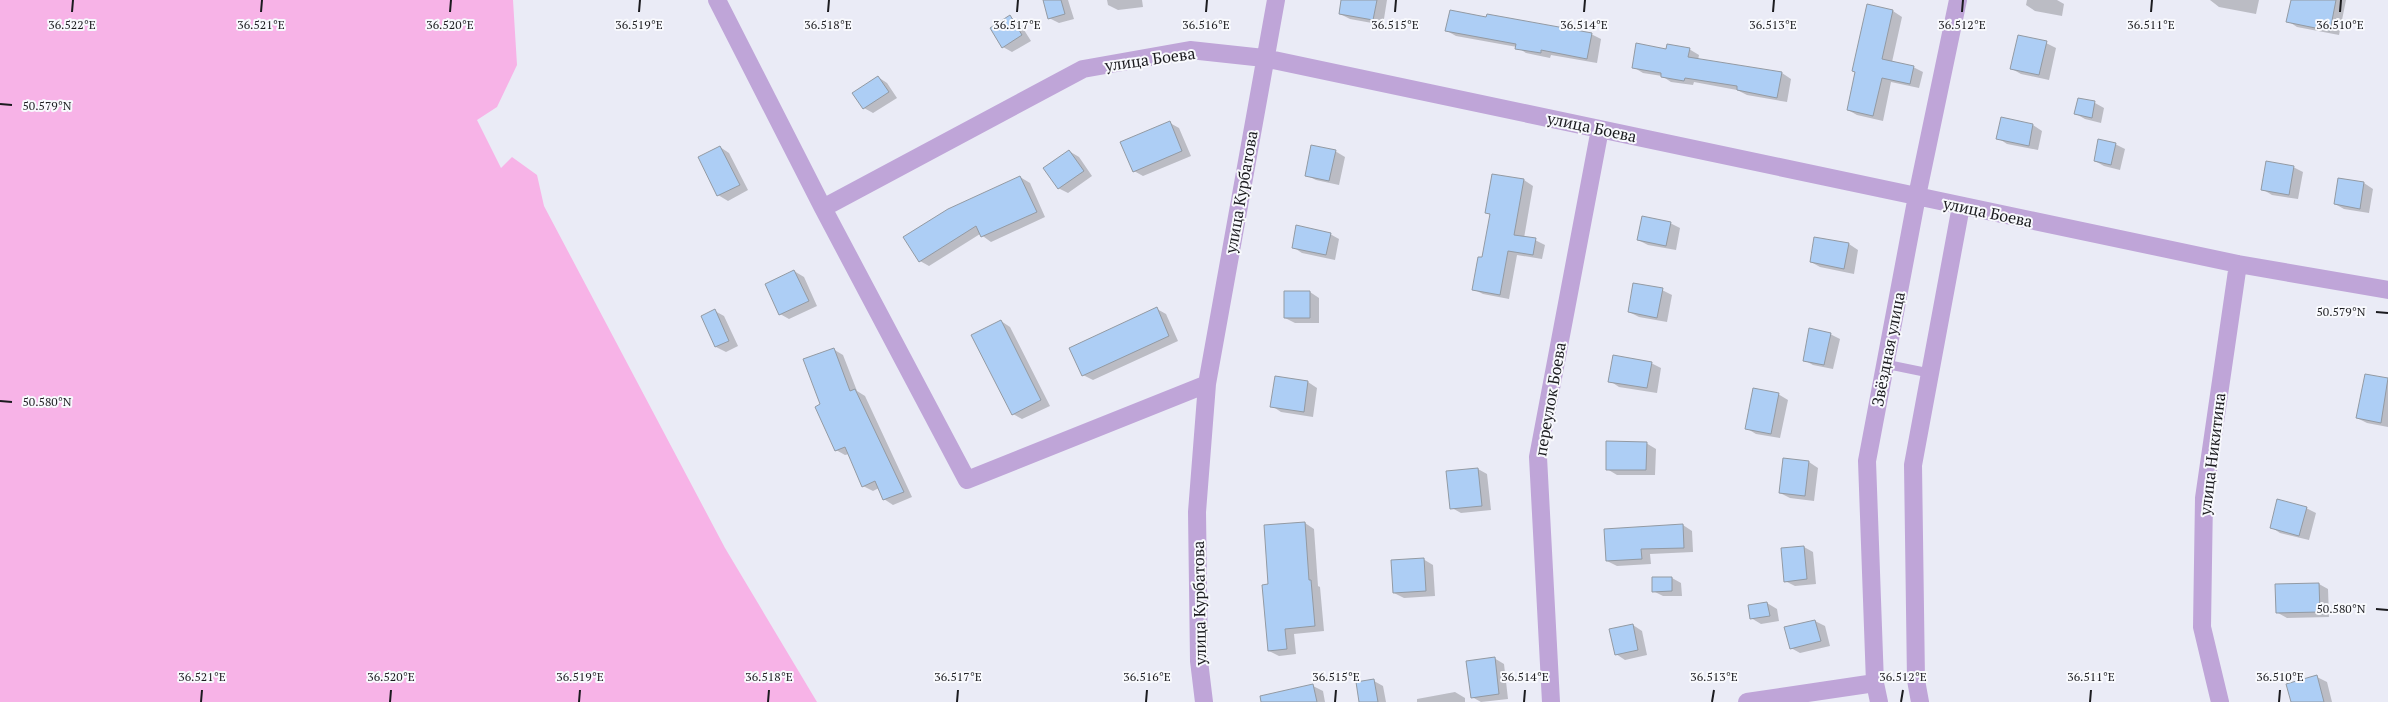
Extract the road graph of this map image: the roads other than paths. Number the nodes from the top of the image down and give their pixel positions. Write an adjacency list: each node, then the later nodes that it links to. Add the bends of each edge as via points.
1 (717, 0): 8 (street)
2 (1276, 0): 4 (street, улица Курбатова)
3 (1958, 0): 6 (street, Звёздная улица)
4 (1264, 58): 5 (street, улица Боева); 8 (street, улица Боева, via 1190,50 1083,69); 13 (street, улица Курбатова)
5 (1600, 129): 6 (street, улица Боева); 16 (street, переулок Боева, via 1538,457)
6 (1917, 196): 7 (street, улица Боева); 11 (street, Звёздная улица)
7 (1960, 206): 9 (street, улица Боева); 12 (street)
8 (823, 208): 13 (street, via 967,480)
9 (2238, 264): 10 (street, улица Боева); 20 (street, улица Никитина, via 2204,498 2202,627)
10 (2388, 290)
11 (1885, 364): 12 (lane); 14 (street, Звёздная улица, via 1867,461)
12 (1930, 373): 19 (street, via 1912,465 1916,680)
13 (1207, 384): 15 (street, улица Курбатова, via 1197,512)
14 (1875, 683): 17 (street); 18 (street, Звёздная улица)
15 (1204, 702)
16 (1551, 702)
17 (1747, 702)
18 (1879, 702)
19 (1920, 702)
20 (2220, 702)

